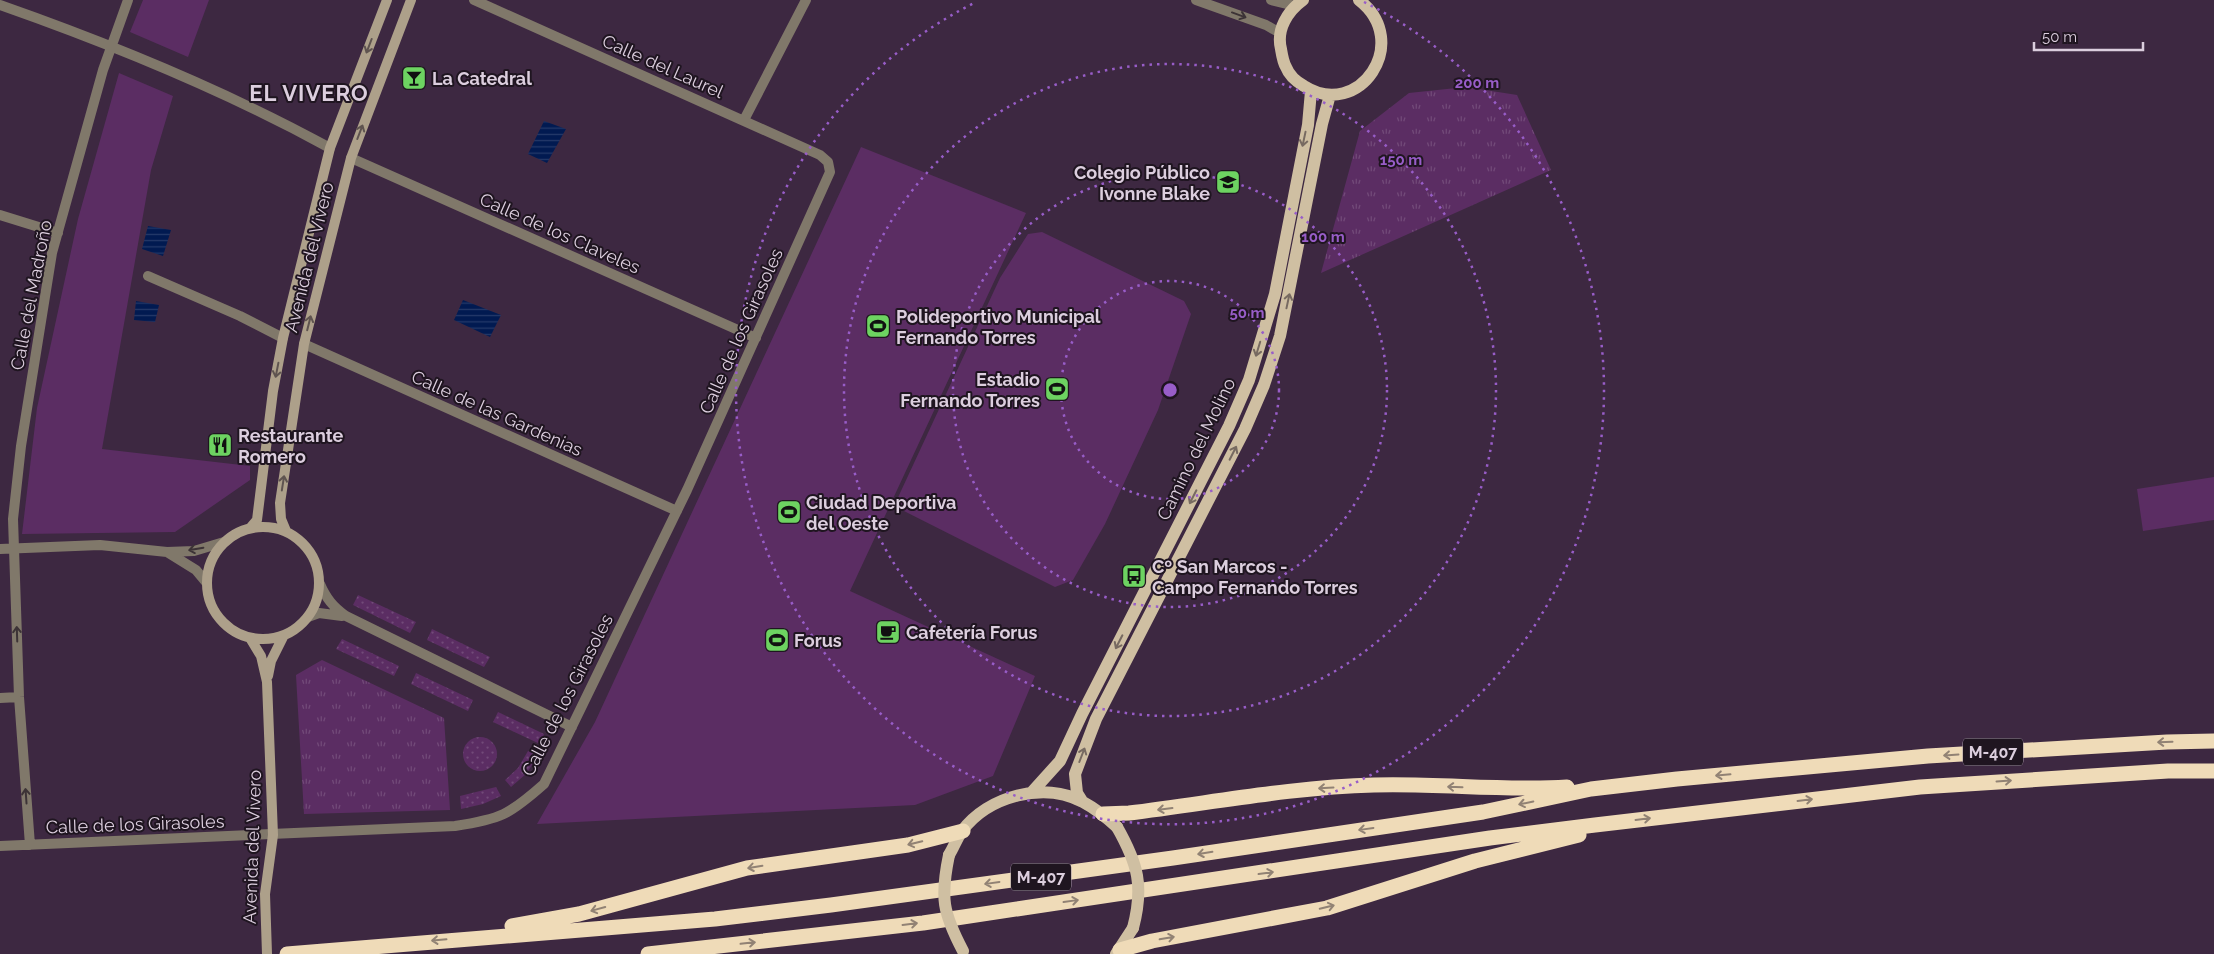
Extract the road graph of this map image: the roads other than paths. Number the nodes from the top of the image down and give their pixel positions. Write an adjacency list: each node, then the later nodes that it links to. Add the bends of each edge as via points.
1 (128, 0): 12 (street, Calle del Madroño)
2 (386, 0): 16 (main road, Avenida del Vivero, one-way to 16)
3 (411, 0): 17 (main road, Avenida del Vivero, one-way to 3)
4 (474, 0): 15 (street, Calle del Laurel)
5 (806, 0): 15 (street)
6 (1196, 0): 11 (street, one-way to 11, via 1266,25)
7 (1271, 0): 9 (street)
8 (1360, 0): 14 (main road, via 1375,17 1382,37 1380,59 1369,78 1351,91)
9 (1299, 3): 11 (main road, via 1286,17)
10 (0, 5): 12 (street)
11 (1280, 34): 13 (main road, via 1286,68 1296,82)
12 (112, 46): 16 (street, via 217,90); 20 (street, Calle del Madroño)
13 (1311, 91): 14 (main road); 45 (main road, Camino del Molino, one-way to 45, via 1308,125 1275,294 1249,380 1229,426 1060,761)
14 (1330, 95): 46 (main road, Camino del Molino, one-way to 14, via 1077,793 1075,774 1096,719 1245,429 1264,385 1283,326)
15 (744, 120): 18 (street, Calle del Laurel, via 820,155 828,162)
16 (330, 148): 22 (main road, Avenida del Vivero)
17 (350, 158): 23 (street, Calle de los Claveles); 24 (main road, Avenida del Vivero, one-way to 17)
18 (830, 172): 23 (street, Calle de los Girasoles)
19 (0, 215): 20 (street)
20 (58, 233): 30 (street, Calle del Madroño, via 21,446 13,519)
21 (148, 276): 22 (street)
22 (283, 338): 26 (main road, Avenida del Vivero, one-way to 26, via 256,520)
23 (756, 338): 25 (street, Calle de los Girasoles)
24 (304, 344): 25 (street, Calle de las Gardenias); 27 (main road, Avenida del Vivero, one-way to 24, via 280,503)
25 (677, 511): 41 (street, Calle de los Girasoles)
26 (252, 527): 27 (main road); 28 (main road, via 236,532)
27 (286, 530): 33 (main road, via 304,543 316,562)
28 (224, 542): 31 (street, one-way to 31, via 194,550); 32 (main road, via 211,560)
29 (0, 549): 30 (street)
30 (14, 549): 31 (street, via 100,545); 39 (street, Calle del Madroño, one-way to 30)
31 (167, 552): 32 (street, via 196,570)
32 (206, 582): 37 (main road, via 209,601 218,617 233,630)
33 (320, 584): 34 (street, via 325,596); 35 (main road)
34 (346, 616): 35 (street, via 319,613); 41 (street)
35 (308, 617): 36 (main road)
36 (284, 635): 37 (main road); 38 (main road, Avenida del Vivero, via 271,661)
37 (250, 638): 38 (main road, Avenida del Vivero, via 262,656)
38 (268, 682): 50 (main road, Avenida del Vivero)
39 (19, 697): 40 (street); 51 (street, Calle del Madroño, one-way to 39)
40 (0, 698)
41 (572, 727): 50 (street, Calle de los Girasoles, via 544,784 511,812 490,821 455,826)
42 (2214, 741): 44 (highway, M-407, one-way to 44, via 1928,756)
43 (2214, 771): 48 (highway, M-407, one-way to 43, via 1920,787)
44 (1591, 790): 47 (highway, one-way to 47, via 1568,786 1534,789 1374,785 1310,788 1129,814); 53 (highway, M-407, one-way to 53, via 1484,812 850,902 715,918)
45 (1032, 792): 46 (main road, via 1058,793); 49 (main road, via 1004,799 981,812)
46 (1082, 801): 47 (main road)
47 (1103, 814): 54 (main road, bridge, via 1117,827 1132,853 1139,879 1133,928)
48 (1595, 825): 54 (highway, one-way to 48, via 1152,941 1327,908 1476,861 1578,835); 58 (highway, M-407, one-way to 48, via 923,923)
49 (962, 831): 53 (highway, one-way to 53, via 908,845 748,868 579,914 502,928); 55 (main road, bridge, via 949,855 943,884 948,922)
50 (273, 835): 51 (street, Calle de los Girasoles); 56 (main road, Avenida del Vivero, via 265,894)
51 (30, 845): 52 (street, Calle de los Girasoles)
52 (0, 846)
53 (488, 936): 57 (highway, M-407, one-way to 57)
54 (1118, 952)
55 (965, 953)
56 (267, 954)
57 (286, 954)
58 (648, 954)

